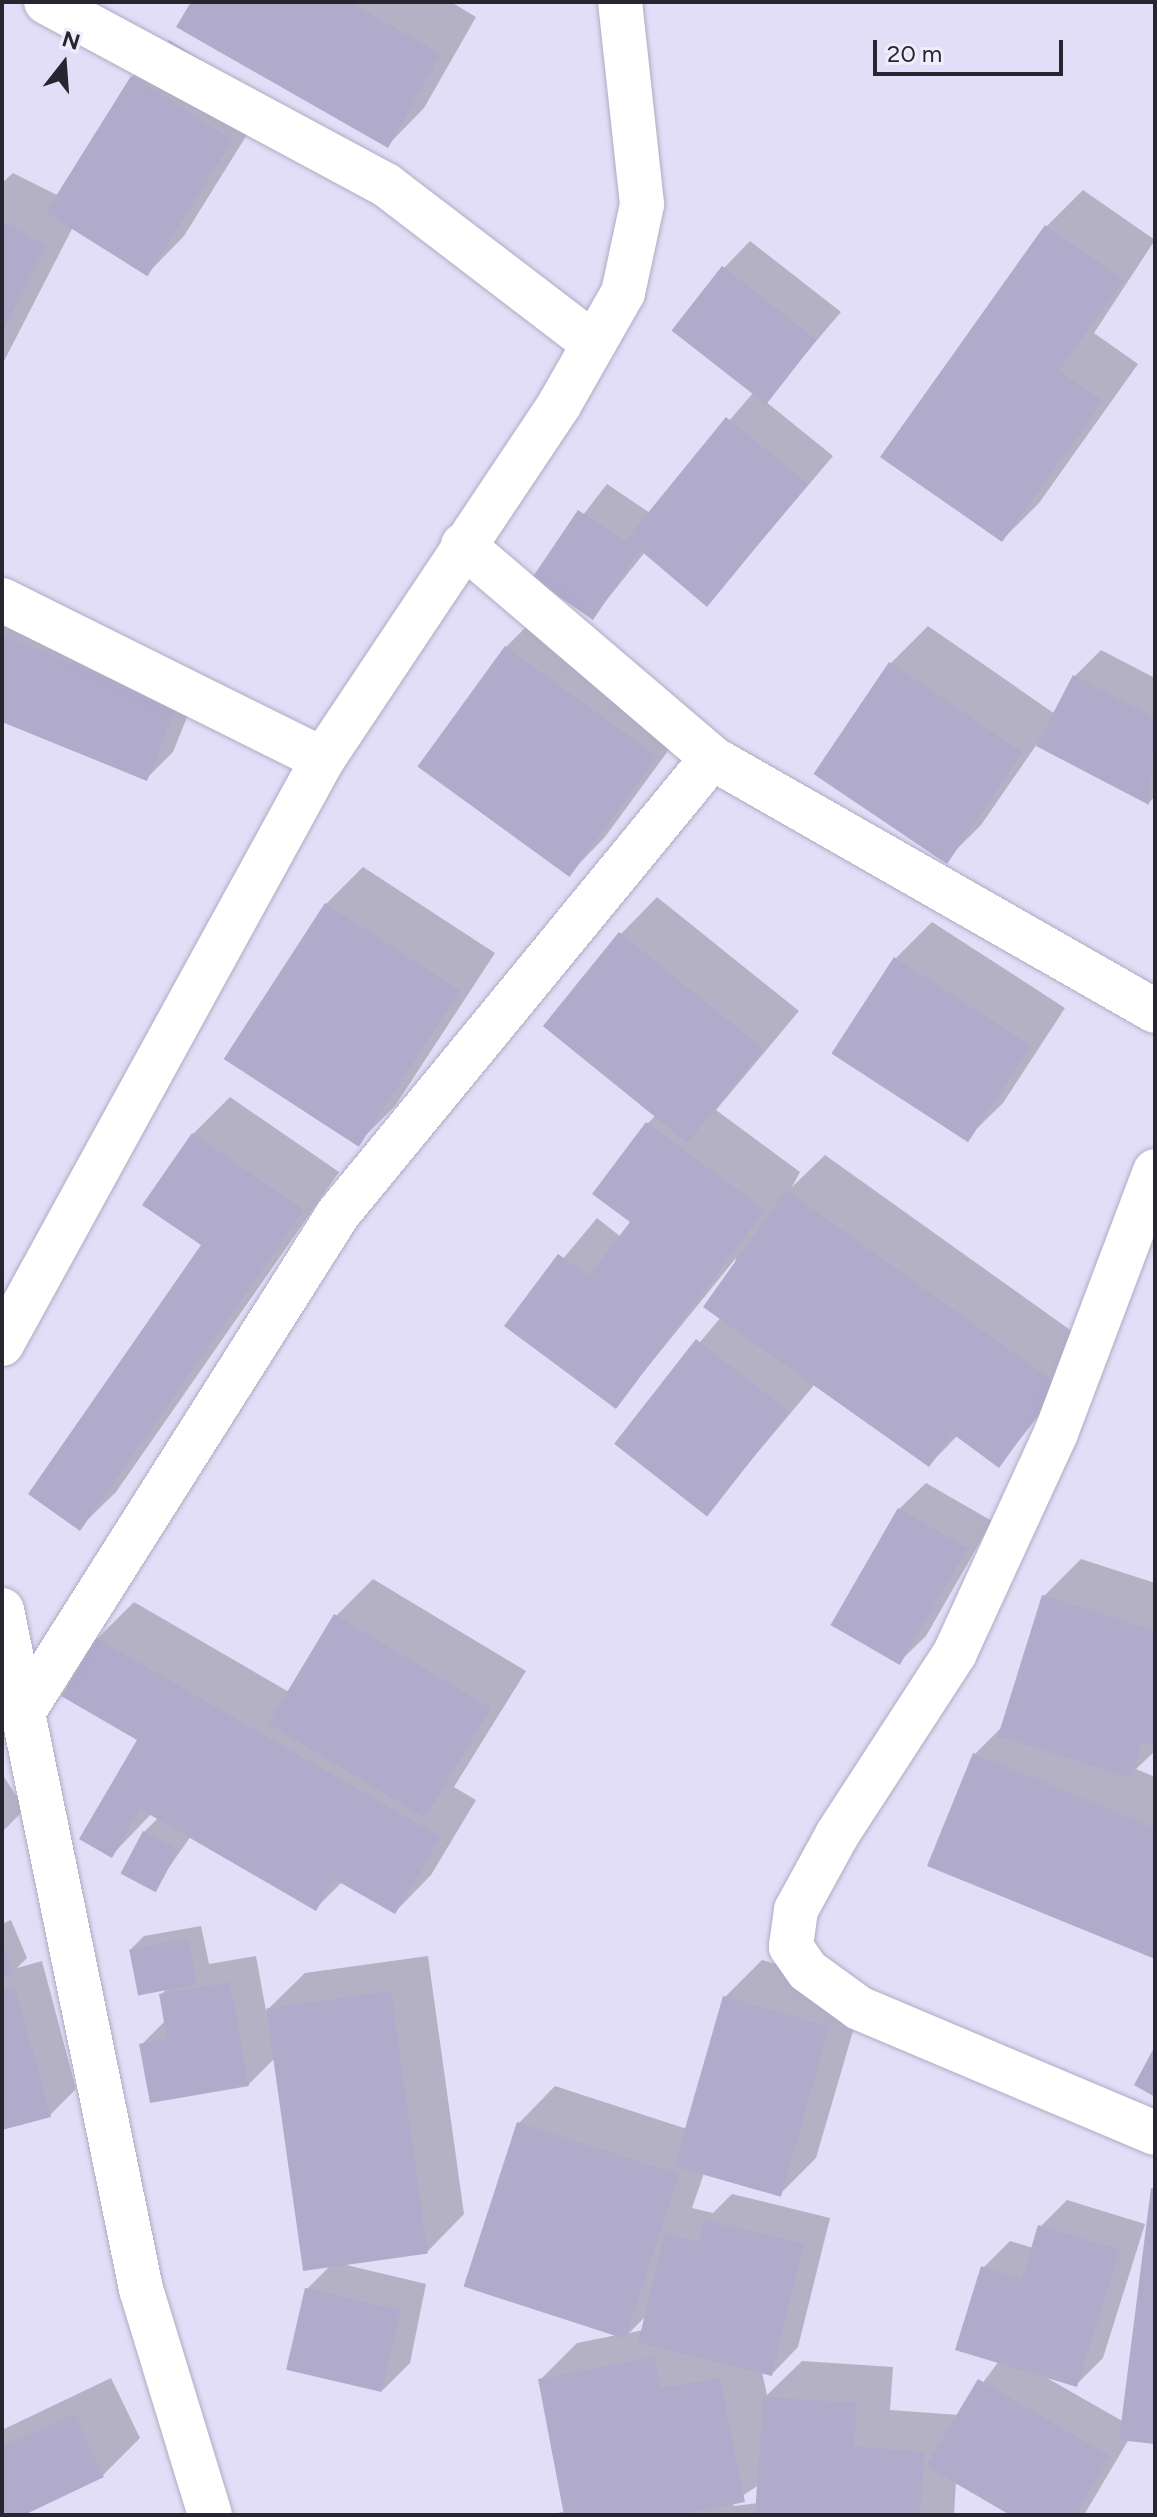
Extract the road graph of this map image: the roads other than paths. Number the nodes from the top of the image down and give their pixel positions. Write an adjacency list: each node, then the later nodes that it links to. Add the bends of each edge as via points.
1 (46, 2): 3 (street, via 386,185)
2 (620, 2): 3 (street, via 642,204 623,293)
3 (593, 343): 4 (street)
4 (463, 545): 6 (street); 7 (street)
5 (2, 600): 7 (street)
6 (712, 758): 8 (street); 12 (street, via 338,1214)
7 (323, 759): 10 (street)
8 (1155, 1011)
9 (1155, 1171): 13 (street, via 1056,1433 961,1640 796,1910 791,1947 808,1971 859,2008)
10 (2, 1344)
11 (2, 1610): 12 (street)
12 (25, 1709): 14 (street, via 141,2289)
13 (1155, 2133)
14 (210, 2515)

